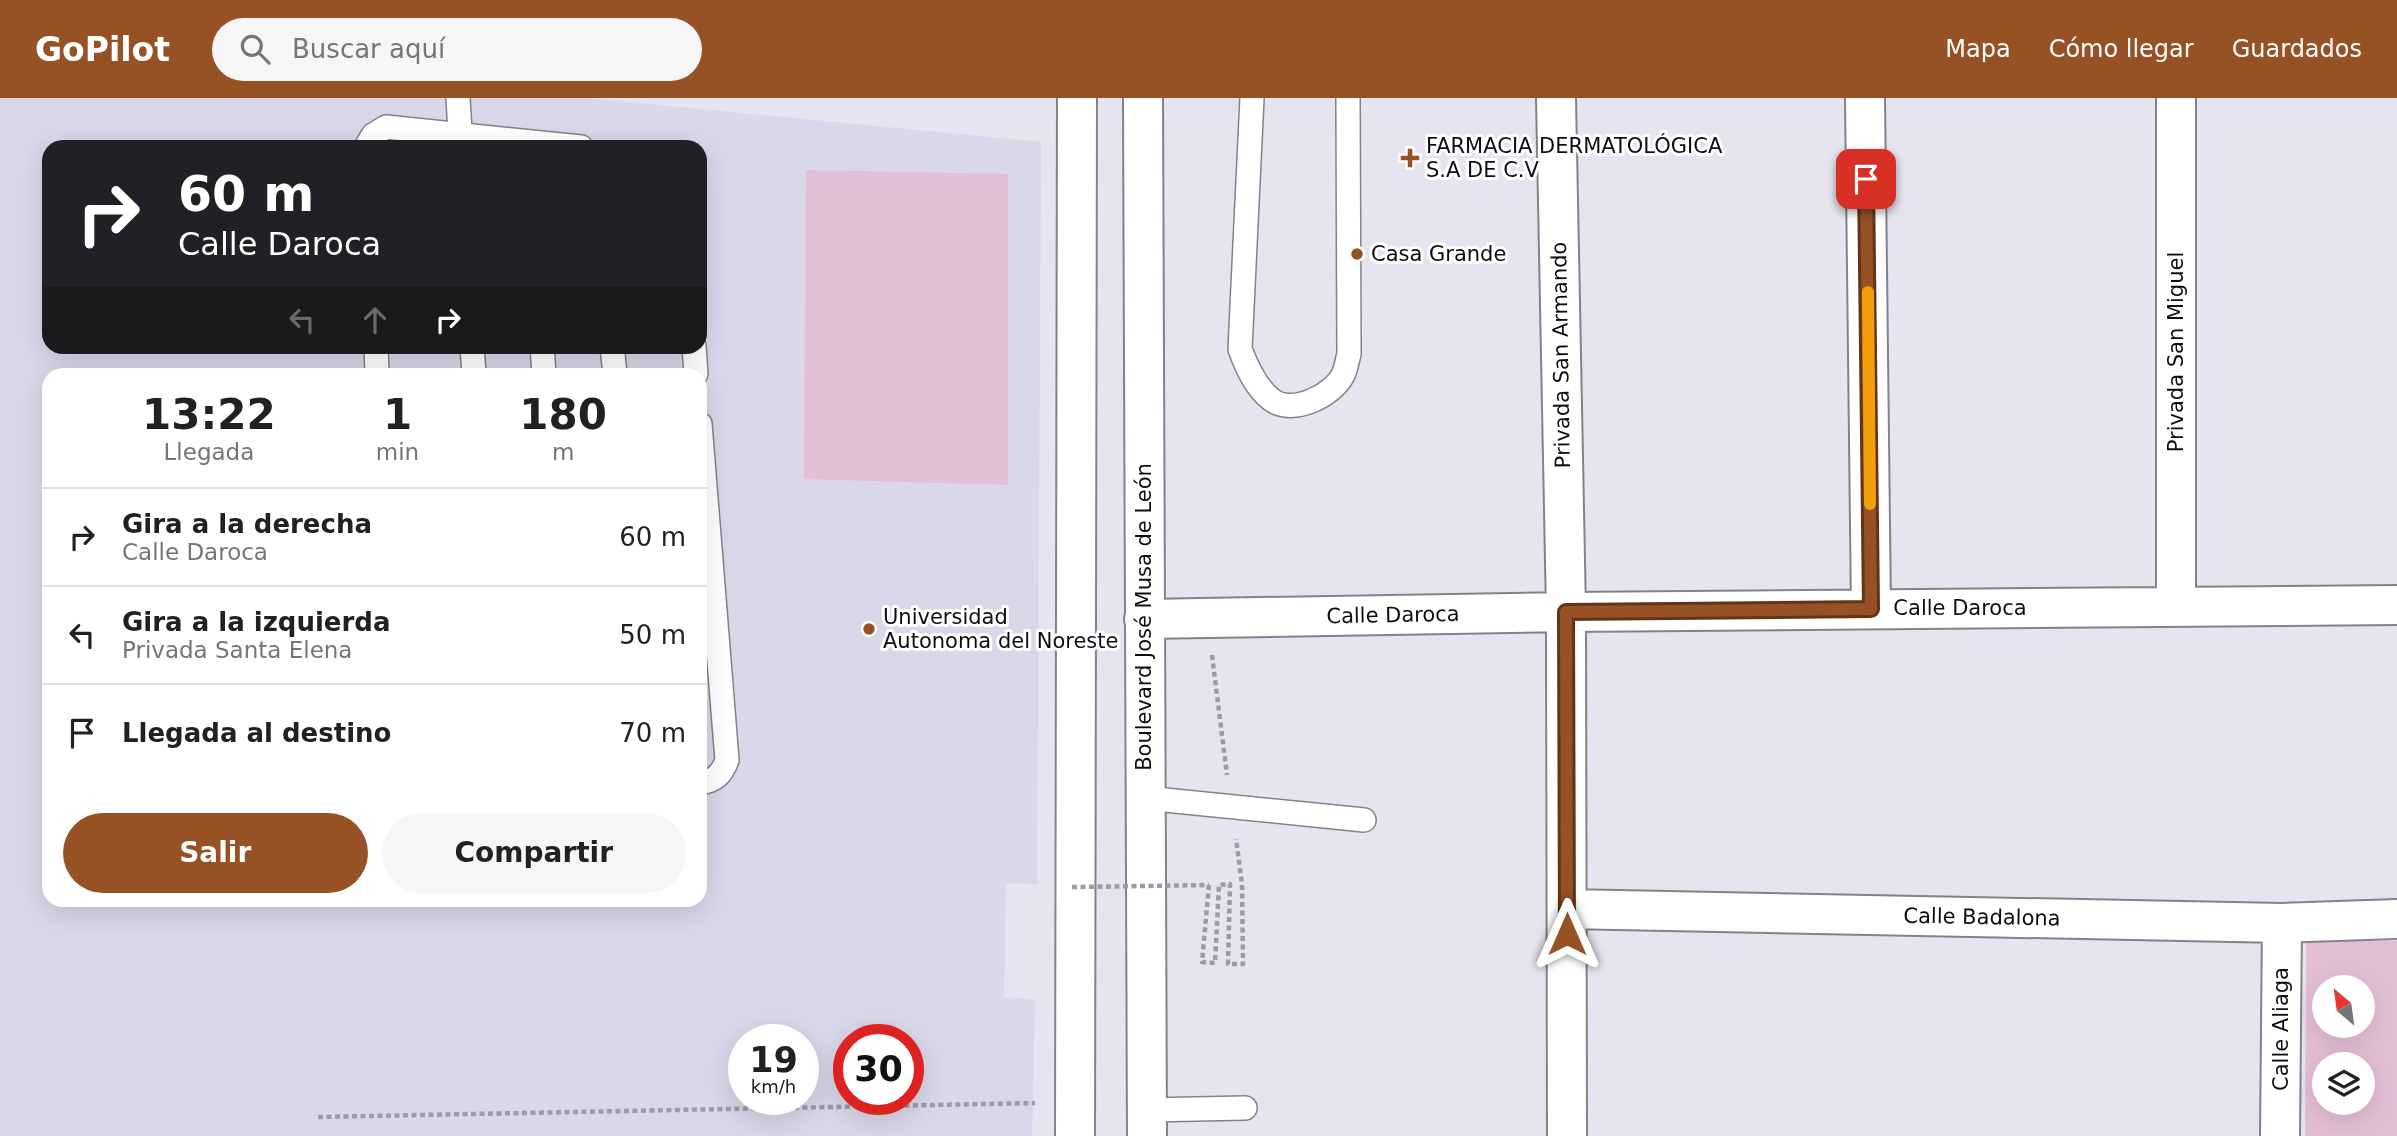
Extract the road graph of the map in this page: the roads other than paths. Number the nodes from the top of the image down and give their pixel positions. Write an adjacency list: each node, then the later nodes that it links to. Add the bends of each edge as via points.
1 (458, 98): 10 (lane)
2 (1077, 98): 24 (street)
3 (1252, 98): 4 (lane, via 1240,349 1260,388 1274,402 1294,406 1324,396 1343,376 1349,354)
4 (1348, 98)
5 (1556, 98): 15 (street, Privada San Armando)
6 (1865, 98): 14 (street)
7 (2176, 98): 13 (street, Privada San Miguel)
8 (1137, 99): 16 (street, Boulevard José Musa de León)
9 (370, 140): 10 (lane, via 386,127)
10 (461, 140)
11 (707, 544): 17 (lane, via 727,760 716,779)
12 (2397, 605): 13 (street, Calle Daroca)
13 (2176, 606): 14 (street, Calle Daroca)
14 (1871, 609): 15 (street, Calle Daroca)
15 (1566, 612): 16 (street, Calle Daroca); 20 (street, Privada San Armando)
16 (1144, 620): 18 (street, Boulevard José Musa de León)
17 (707, 781)
18 (1145, 798): 19 (lane); 25 (street, Boulevard José Musa de León)
19 (1364, 820)
20 (1567, 909): 22 (street, Calle Badalona); 26 (street, Privada San Armando)
21 (2397, 919): 22 (street, Calle Badalona)
22 (2282, 923): 27 (street, Calle Aliaga)
23 (1245, 1108): 25 (lane)
24 (1075, 1120)
25 (1147, 1123)
26 (1567, 1136)
27 (2280, 1136)

